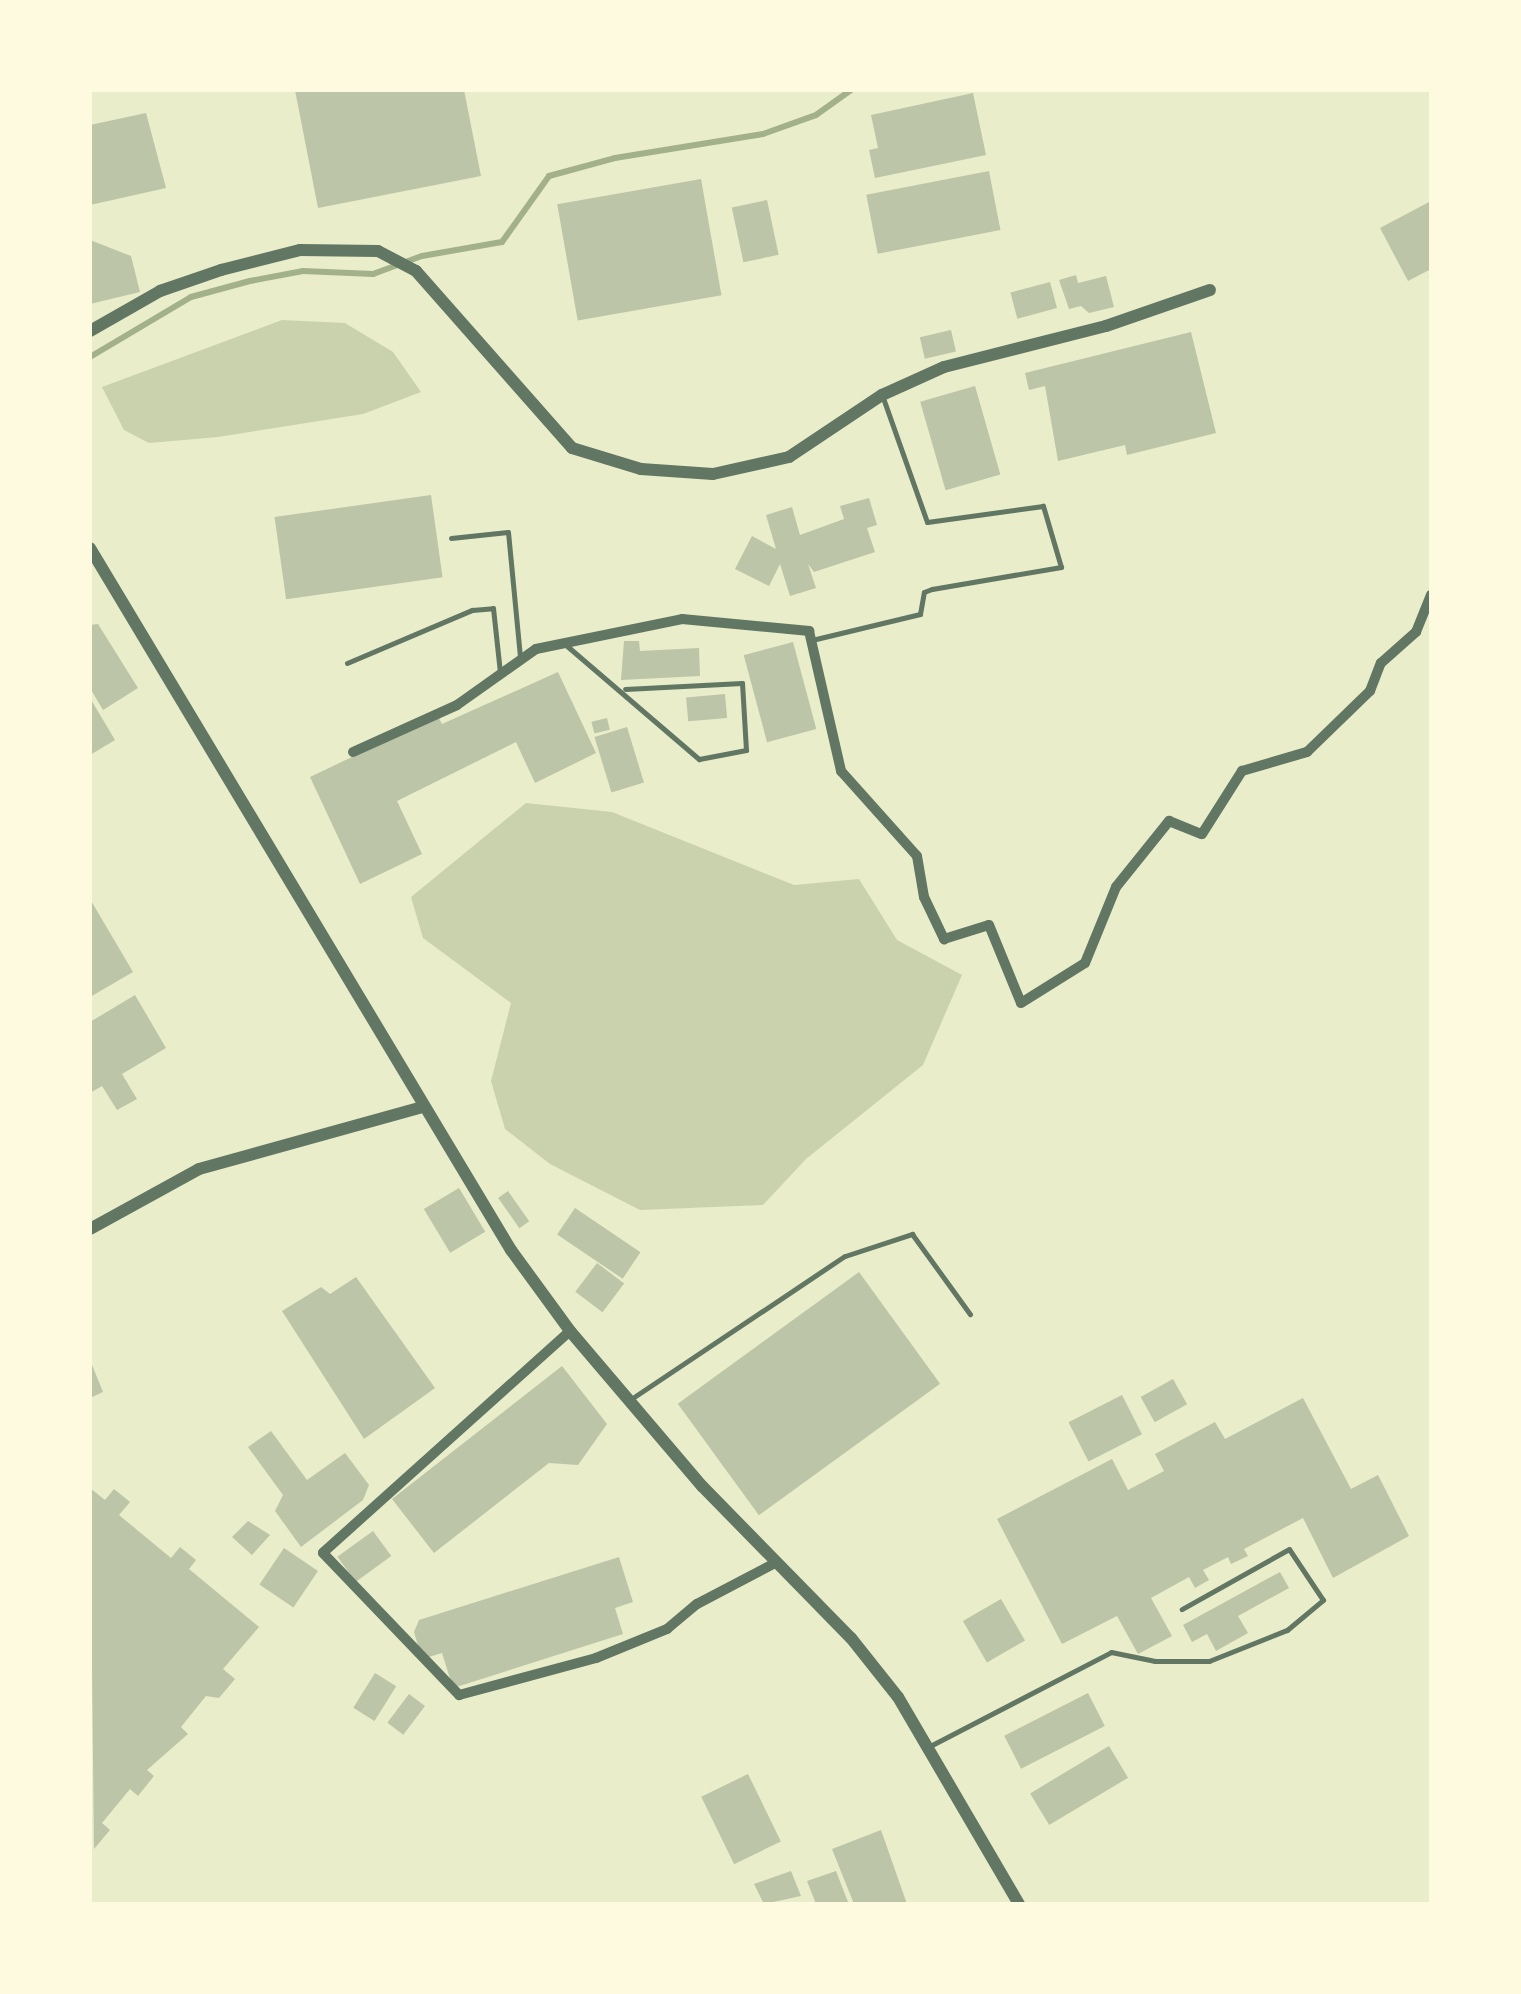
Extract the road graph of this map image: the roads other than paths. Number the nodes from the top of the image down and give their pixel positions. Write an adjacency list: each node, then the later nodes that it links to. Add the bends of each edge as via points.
1 (1210, 290): 3 (street, via 1106,326 944,367)
2 (90, 331): 3 (street, via 160,291 221,270 300,250 364,250 416,271 541,420 598,460 712,474 760,464 826,438)
3 (882, 395): 7 (lane, via 926,522 1043,506 1061,567 932,589 924,592 920,614)
4 (451, 538): 9 (lane, via 508,532)
5 (90, 548): 14 (street)
6 (1431, 595): 7 (street, via 1416,632 1381,663 1370,691 1306,752 1242,771 1202,834 1169,821 1116,887 1085,964 1022,1003 989,926 944,939 924,897 916,856 841,771)
7 (816, 639): 8 (street, via 809,632 682,619)
8 (562, 643): 9 (street); 12 (lane)
9 (520, 660): 11 (street)
10 (347, 663): 11 (lane, via 472,610 493,608)
11 (500, 675): 13 (street, via 457,705)
12 (624, 689): 12 (lane, via 742,684 746,750 699,759)
13 (354, 752)
14 (422, 1107): 15 (street, via 199,1170); 17 (street)
15 (90, 1230)
16 (970, 1314): 18 (lane, via 912,1234 845,1256)
17 (570, 1331): 18 (street); 19 (street, via 323,1553 459,1695 596,1658 667,1629 697,1604)
18 (628, 1401): 19 (street)
19 (774, 1563): 21 (street, via 851,1638)
20 (1182, 1609): 21 (lane, via 1289,1549 1323,1600 1287,1630 1209,1660 1111,1652)
21 (930, 1746): 22 (street)
22 (1019, 1904)

